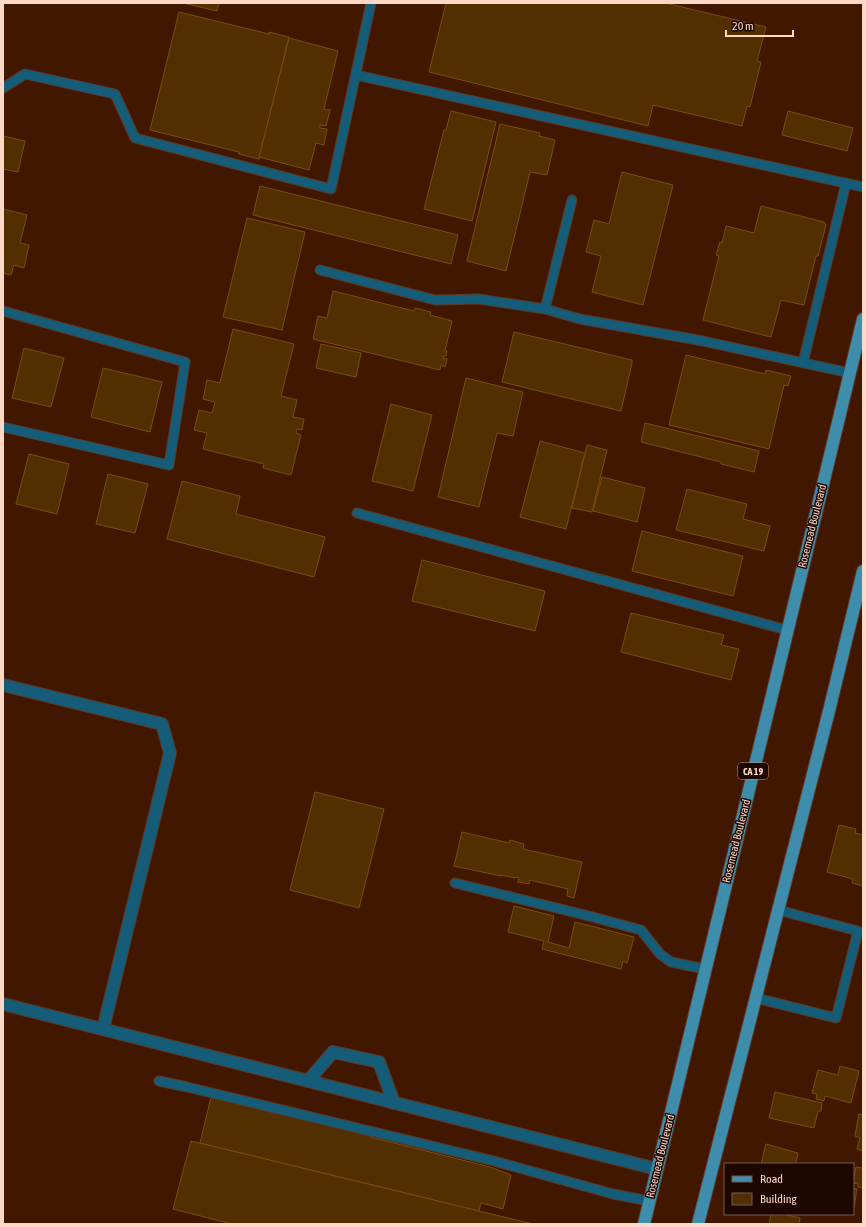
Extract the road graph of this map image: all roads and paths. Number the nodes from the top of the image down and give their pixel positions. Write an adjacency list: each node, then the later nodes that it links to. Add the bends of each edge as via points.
1 (371, 3): 2 (lane)
2 (356, 75): 3 (lane, via 331,189 135,138 115,94 25,74); 4 (lane)
3 (3, 88)
4 (846, 183): 5 (lane); 11 (lane)
5 (863, 188)
6 (572, 200): 8 (lane)
7 (320, 270): 8 (lane, via 435,300 479,299)
8 (545, 309): 11 (lane, via 580,319 703,341)
9 (3, 312): 13 (lane, via 185,362 169,465)
10 (863, 319): 12 (main road, Rosemead Boulevard / CA 19)
11 (803, 363): 12 (lane)
12 (850, 373): 16 (main road, Rosemead Boulevard / CA 19)
13 (3, 427)
14 (357, 513): 16 (lane)
15 (863, 571): 19 (main road)
16 (787, 630): 20 (main road, Rosemead Boulevard / CA 19)
17 (3, 685): 23 (street, via 162,724 170,753)
18 (454, 883): 20 (lane, via 641,930 660,954 671,962)
19 (778, 910): 21 (main road); 21 (lane, via 858,931 844,989 836,1018)
20 (705, 969): 27 (main road, Rosemead Boulevard / CA 19)
21 (756, 998): 30 (main road)
22 (3, 1004): 23 (street)
23 (103, 1029): 25 (street)
24 (159, 1081): 28 (lane, via 487,1159 613,1194)
25 (308, 1081): 26 (street); 26 (street, via 333,1052 379,1062)
26 (394, 1103): 27 (street)
27 (657, 1169): 28 (main road, Rosemead Boulevard / CA 19)
28 (649, 1201): 29 (main road, Rosemead Boulevard / CA 19)
29 (644, 1224)
30 (698, 1224)

